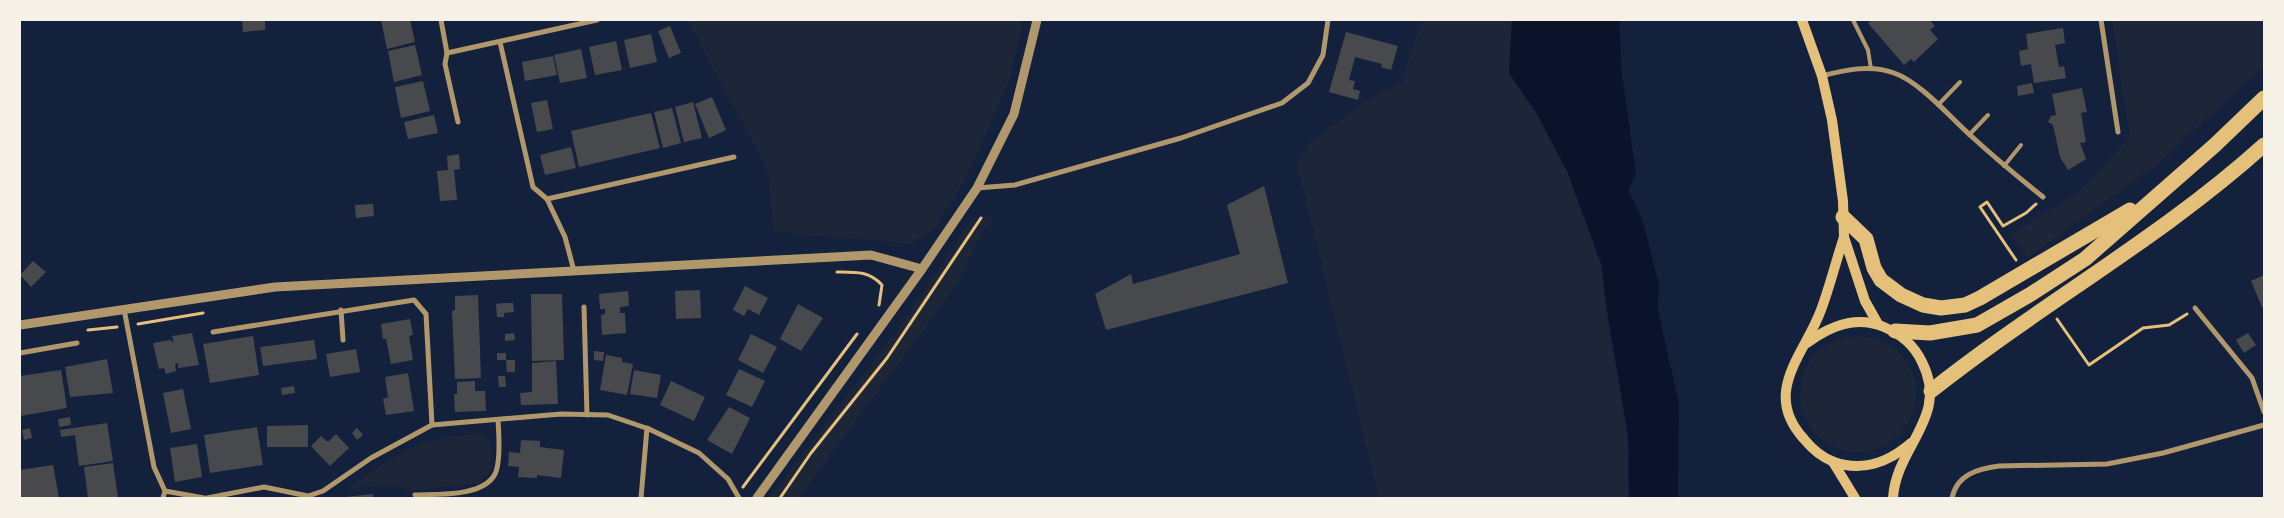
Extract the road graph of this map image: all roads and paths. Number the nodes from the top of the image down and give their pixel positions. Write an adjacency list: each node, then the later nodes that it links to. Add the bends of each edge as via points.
1 (441, 20): 9 (street)
2 (597, 20): 8 (street)
3 (1036, 20): 24 (street, via 1014,114)
4 (1328, 20): 24 (street, via 1323,55 1308,82 1282,103 1181,138 1015,185)
5 (1802, 20): 11 (main road)
6 (1853, 20): 10 (lane, via 1868,50)
7 (2101, 20): 17 (street)
8 (500, 42): 9 (street); 26 (street, via 533,187)
9 (448, 53): 16 (street, via 445,64)
10 (1871, 69): 11 (street, via 1844,70); 14 (street, via 1894,73 1928,94)
11 (1822, 76): 28 (main road, via 1837,147)
12 (1960, 82): 14 (lane)
13 (2264, 98): 23 (highway)
14 (1938, 105): 18 (street)
15 (1988, 115): 18 (lane)
16 (458, 122)
17 (2118, 132)
18 (1969, 135): 22 (street)
19 (2021, 144): 22 (lane)
20 (2264, 145): 52 (highway, via 2226,180)
21 (734, 157): 26 (street)
22 (2004, 166): 25 (street)
23 (2167, 187): 28 (highway, via 1988,294 1954,308 1923,305 1890,288 1874,268 1866,239); 45 (highway, via 2085,259 1977,325 1930,333)
24 (977, 188): 31 (street)
25 (2043, 197): 27 (path, via 2026,213 2002,226 1987,202)
26 (547, 199): 32 (street, via 565,237)
27 (1980, 207)
28 (1843, 217): 30 (main road)
29 (981, 218): 69 (path, via 888,358)
30 (1844, 237): 40 (main road, via 1865,301); 49 (main road, via 1821,311)
31 (922, 269): 32 (street, via 870,255); 68 (street)
32 (574, 271): 36 (street, via 274,287)
33 (829, 272): 39 (path, via 870,274 876,279 882,285 882,294)
34 (584, 307): 54 (street)
35 (2195, 308): 51 (path, via 2169,326 2143,328); 53 (street, via 2252,378)
36 (124, 309): 41 (street); 42 (street)
37 (341, 310): 46 (street); 47 (street); 56 (street, via 414,300 426,314)
38 (208, 312): 42 (path)
39 (874, 312)
40 (1878, 324): 45 (main road); 49 (main road, via 1861,321 1842,323 1824,330)
41 (20, 325)
42 (127, 325): 44 (path); 61 (street, via 154,467)
43 (862, 328): 64 (path)
44 (78, 331)
45 (1895, 331): 52 (main road, via 1916,350 1928,374)
46 (213, 332)
47 (343, 340)
48 (77, 342): 50 (street)
49 (1806, 344): 60 (main road, via 1795,358 1787,381 1788,413 1796,430 1816,452)
50 (20, 354)
51 (2089, 365)
52 (1931, 391): 59 (main road, via 1930,407 1922,428)
53 (2264, 412)
54 (587, 415): 55 (street); 58 (street, via 608,415)
55 (498, 420): 56 (street); 62 (street, via 496,473 486,486 471,491)
56 (432, 425): 63 (street, via 371,458)
57 (2264, 425): 72 (street, via 2163,453 2107,464 1983,469 1961,479)
58 (647, 428): 64 (street, via 699,453 728,479); 67 (street)
59 (1911, 443): 60 (main road, via 1885,461 1868,466); 71 (main road)
60 (1833, 462): 70 (main road)
61 (165, 491): 65 (street); 66 (street)
62 (415, 495)
63 (316, 496): 66 (street, via 264,487)
64 (738, 497)
65 (163, 498)
66 (206, 498)
67 (641, 498)
68 (757, 498)
69 (780, 498)
70 (1855, 498)
71 (1893, 498)
72 (1952, 498)

